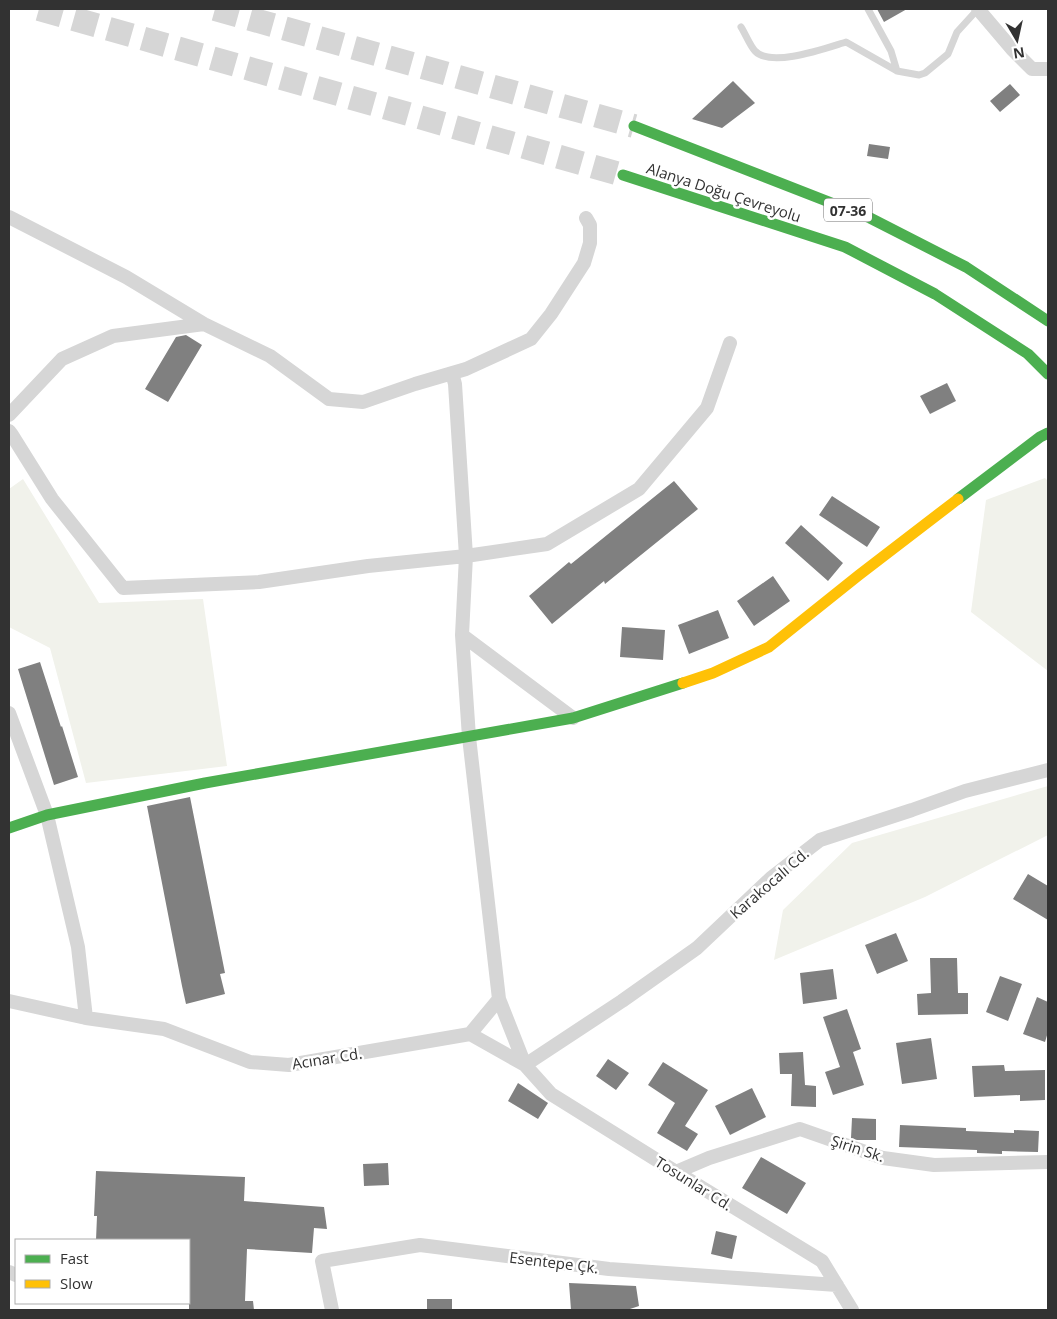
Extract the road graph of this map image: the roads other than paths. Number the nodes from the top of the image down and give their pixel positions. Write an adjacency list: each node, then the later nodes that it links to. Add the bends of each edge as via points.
1 (868, 9): 5 (lane, via 891,51)
2 (978, 9): 4 (street, via 1032,69); 5 (lane, via 957,32 948,54 925,73)
3 (741, 27): 5 (lane, via 755,51 767,58 795,56 846,42)
4 (1048, 69)
5 (897, 71)
6 (634, 126): 10 (main road, Alanya Doğu Çevreyolu / 07-36, via 870,218 966,267)
7 (622, 175): 14 (main road, Alanya Doğu Çevreyolu / 07-36, via 846,247 934,294 1028,354)
8 (9, 216): 11 (street, via 126,277)
9 (586, 218): 13 (street, via 590,225 590,243 584,263 531,339)
10 (1048, 321)
11 (204, 324): 13 (street, via 270,356 328,399 363,402); 15 (street, via 113,336 70,355 62,359)
12 (730, 343): 18 (street, via 707,408 640,489 547,544)
13 (452, 374): 18 (street)
14 (1048, 374)
15 (9, 415)
16 (9, 431): 18 (street, via 52,499 123,588 259,582)
17 (1048, 434): 21 (main road, via 859,575 769,647 713,673)
18 (466, 556): 19 (street)
19 (462, 635): 21 (street); 22 (street)
20 (9, 713): 24 (street)
21 (573, 718): 22 (main road)
22 (469, 737): 24 (main road, via 205,783); 26 (street)
23 (1048, 770): 30 (street, Karakocalı Cd., via 965,791 820,840 771,878 697,948)
24 (47, 815): 25 (main road); 28 (street, via 78,948)
25 (9, 828)
26 (499, 999): 29 (street); 30 (street)
27 (9, 1001): 28 (street, Acınar Cd.)
28 (86, 1018): 29 (street, Acınar Cd., via 164,1029 250,1062 289,1065)
29 (470, 1034): 30 (street)
30 (525, 1065): 32 (street, Tosunlar Cd., via 551,1094)
31 (1048, 1162): 32 (street, Şirin Sk., via 934,1165 884,1158 800,1129)
32 (676, 1172): 33 (street, Tosunlar Cd., via 822,1261)
33 (837, 1285): 34 (street, Esentepe Çk., via 609,1269 420,1245 322,1261); 35 (street, Tosunlar Cd.)
34 (332, 1310)
35 (852, 1310)

